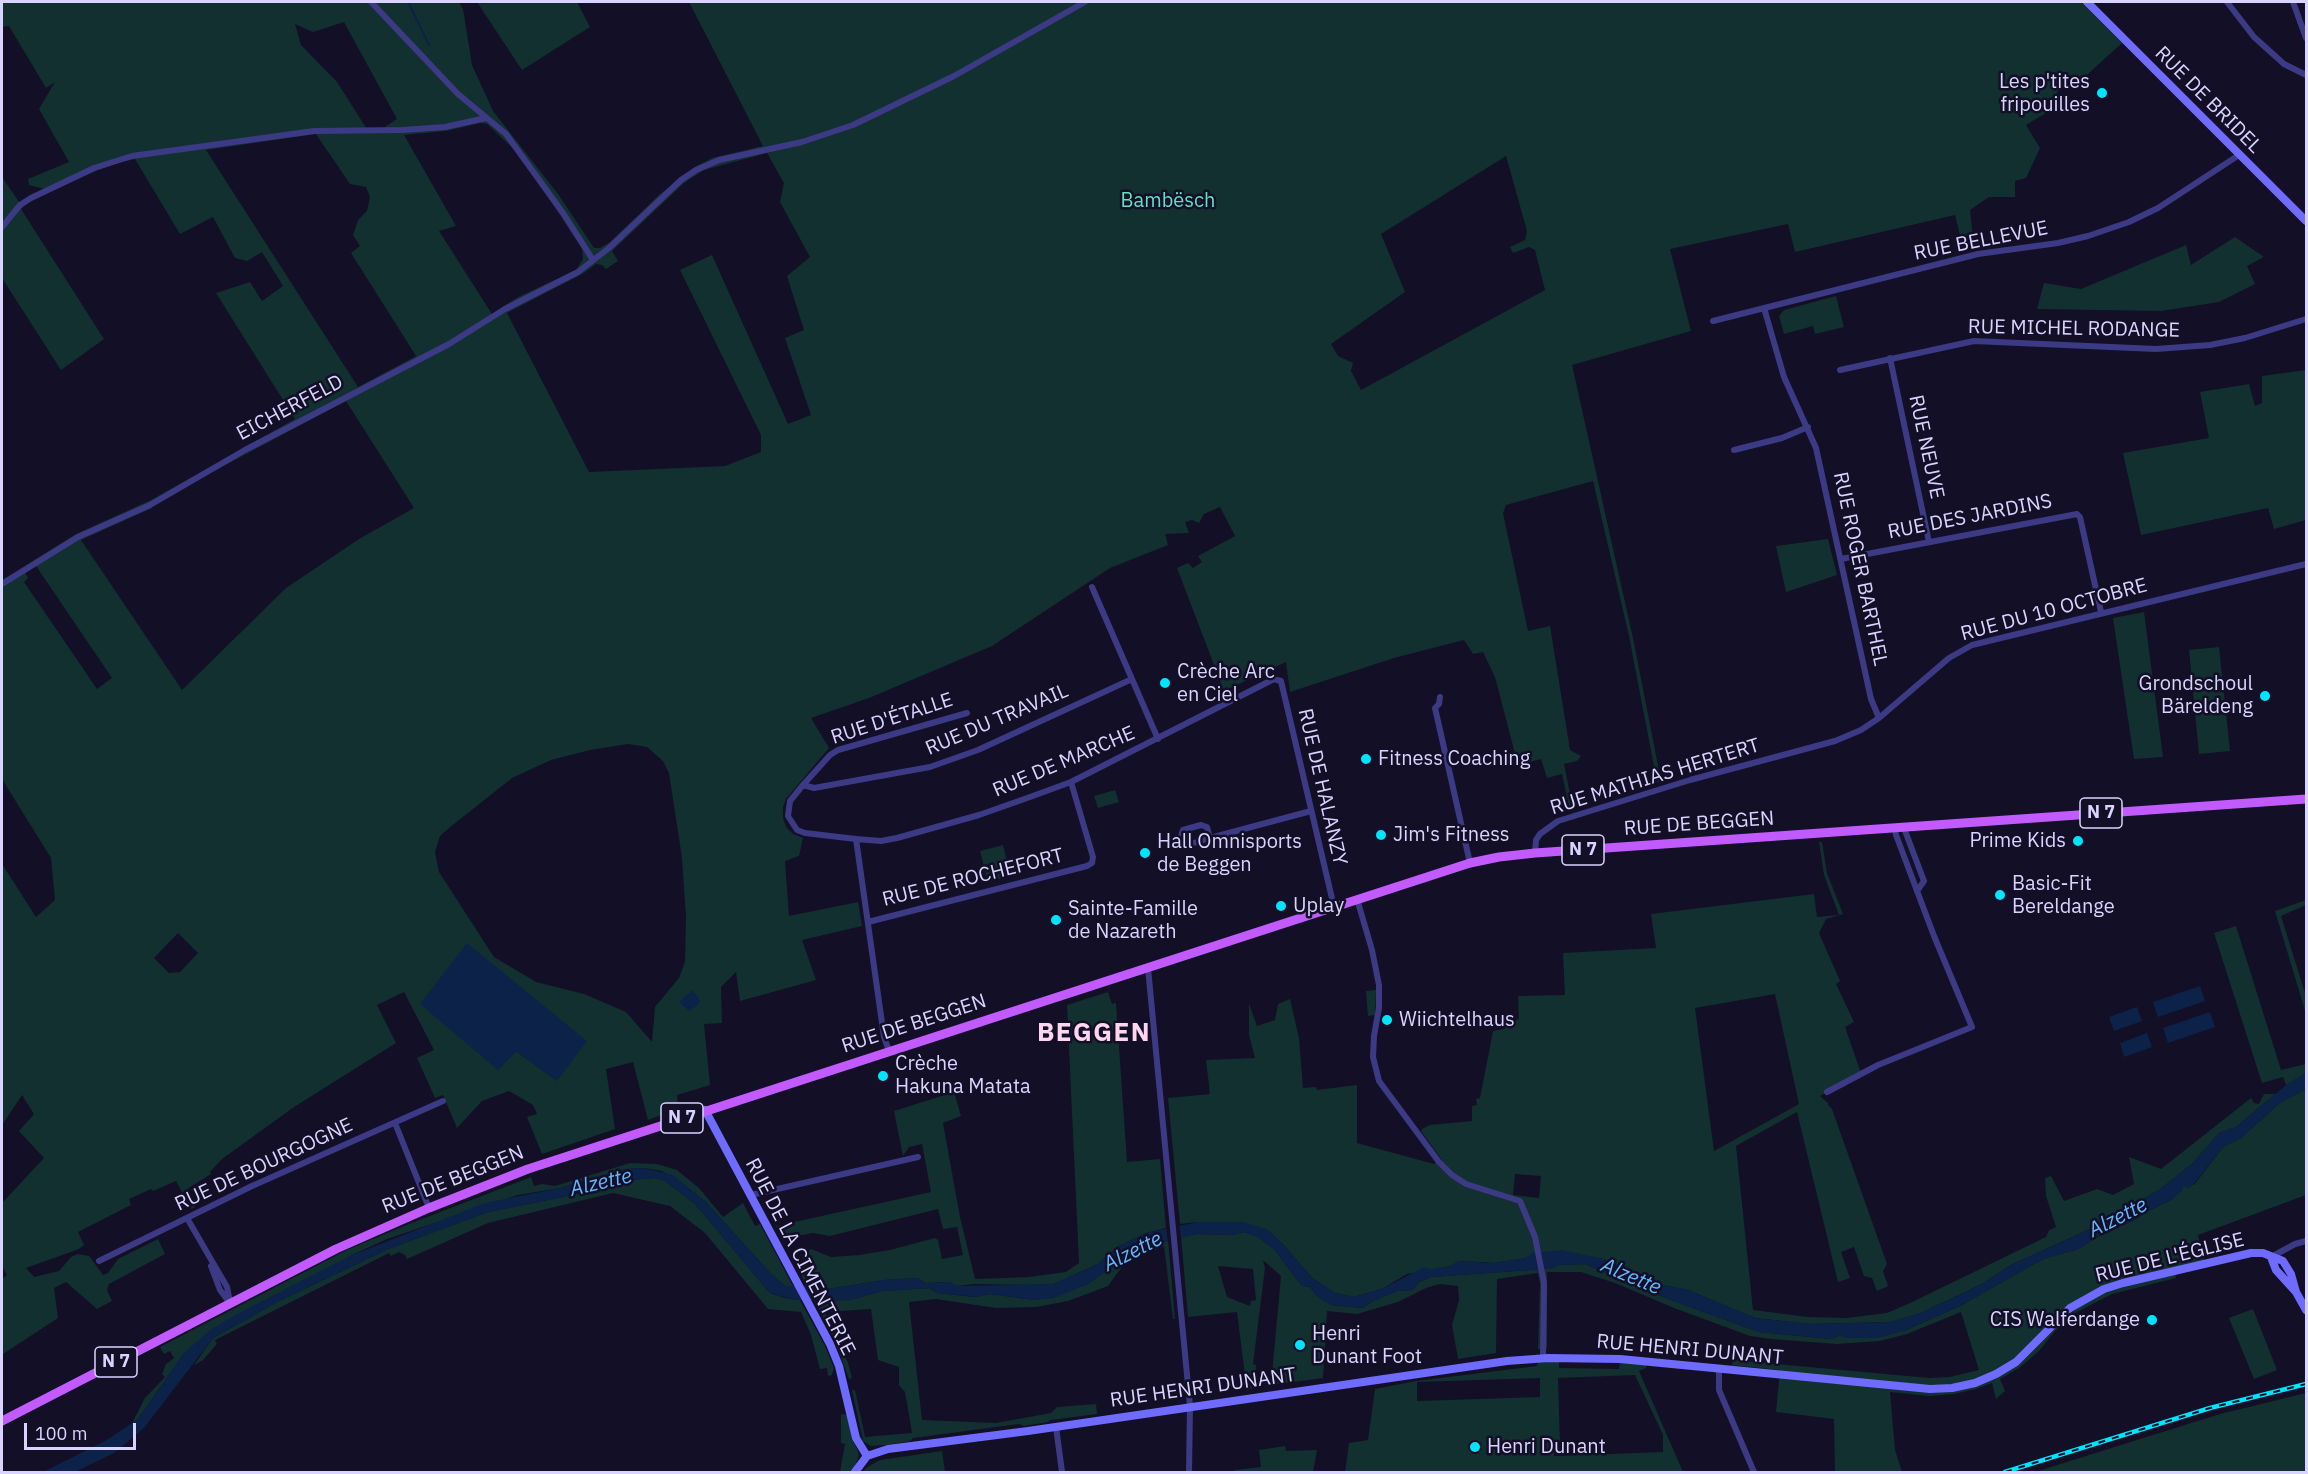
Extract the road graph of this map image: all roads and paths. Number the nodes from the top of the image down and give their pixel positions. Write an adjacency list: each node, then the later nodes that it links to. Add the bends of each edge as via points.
1 (371, 2): 8 (street, via 436,73)
2 (1085, 2): 12 (street, EICHERFELD, via 954,76 853,125 802,142 719,160 696,170)
3 (2087, 2): 9 (main road, RUE DE BRIDEL)
4 (2227, 2): 7 (street, via 2254,37 2284,64)
5 (2293, 2): 6 (street)
6 (2307, 38)
7 (2307, 75)
8 (486, 118): 11 (street, via 445,127 314,131 132,156 94,168 31,198); 12 (street, via 518,149)
9 (2239, 155): 10 (main road, RUE DE BRIDEL); 13 (street, RUE BELLEVUE, via 2158,207 2088,236 1978,254)
10 (2307, 221)
11 (2, 227)
12 (593, 260): 23 (street, EICHERFELD, via 449,344 245,450 150,505 78,537)
13 (1764, 308): 15 (street, RUE BELLEVUE); 18 (street, RUE ROGER BARTHEL, via 1784,377)
14 (2307, 320): 16 (street, RUE MICHEL RODANGE, via 2245,338 2181,348 1974,341)
15 (1713, 321)
16 (1890, 358): 17 (street, RUE MICHEL RODANGE); 20 (street, RUE NEUVE)
17 (1840, 370)
18 (1808, 427): 19 (street); 21 (street, RUE ROGER BARTHEL)
19 (1734, 450)
20 (1929, 542): 21 (street, RUE DES JARDINS); 25 (street, RUE DES JARDINS, via 2077,514)
21 (1841, 559): 30 (street, RUE ROGER BARTHEL, via 1871,699)
22 (2307, 564): 25 (street, RUE DU 10 OCTOBRE)
23 (2, 584)
24 (1092, 587): 26 (street)
25 (2101, 612): 30 (street, RUE DU 10 OCTOBRE, via 1960,650)
26 (1132, 679): 31 (street); 34 (street, RUE DU TRAVAIL, via 978,750 930,767 814,788)
27 (1274, 679): 31 (street, RUE DE MARCHE); 36 (street, RUE DE HALANZY, via 1281,681)
28 (1440, 697): 41 (street, via 1435,708)
29 (968, 713): 34 (street, RUE D'ÉTALLE, via 838,750)
30 (1880, 718): 32 (street, RUE DU 10 OCTOBRE, via 1835,741)
31 (1158, 739): 33 (street, RUE DE MARCHE)
32 (1802, 750): 40 (street, RUE MATHIAS HERTERT, via 1558,821 1540,834)
33 (1071, 782): 39 (street, RUE DE MARCHE, via 937,828 881,841); 45 (street, RUE DE ROCHEFORT, via 1092,863)
34 (803, 785): 39 (street, via 790,801 791,824 805,833)
35 (2307, 799): 37 (main road, N 7)
36 (1311, 811): 38 (street); 44 (street, RUE DE HALANZY)
37 (1895, 829): 40 (main road, RUE DE BEGGEN / N 7); 42 (street); 42 (street, via 1924,881)
38 (1210, 838): 38 (street, via 1207,827 1201,825 1183,830 1180,836 1191,844)
39 (856, 839): 45 (street)
40 (1535, 853): 41 (main road, RUE DE BEGGEN / N 7)
41 (1470, 863): 43 (main road, RUE DE BEGGEN / N 7)
42 (1917, 891): 48 (street, via 1972,1027 1878,1065)
43 (1357, 899): 44 (main road, RUE DE BEGGEN / N 7); 61 (street, via 1379,985 1373,1057 1379,1081 1439,1162 1466,1184 1520,1201 1535,1237 1544,1283)
44 (1334, 907): 46 (main road, RUE DE BEGGEN / N 7)
45 (868, 922): 47 (street)
46 (1148, 968): 47 (main road, RUE DE BEGGEN / N 7); 64 (street)
47 (888, 1051): 50 (main road, RUE DE BEGGEN / N 7)
48 (1827, 1092)
49 (443, 1101): 51 (street, RUE DE BOURGOGNE)
50 (705, 1110): 53 (main road, RUE DE LA CIMENTERIE); 54 (main road, RUE DE BEGGEN / N 7, via 528,1169)
51 (395, 1123): 54 (street); 55 (street, RUE DE BOURGOGNE)
52 (918, 1157): 53 (street)
53 (751, 1195): 67 (main road, RUE DE LA CIMENTERIE, via 839,1366 856,1438)
54 (429, 1208): 59 (main road, RUE DE BEGGEN / N 7)
55 (187, 1218): 58 (street, RUE DE BOURGOGNE); 59 (street, via 227,1287)
56 (2307, 1241): 57 (street, RUE DE L'ÉGLISE)
57 (2271, 1257): 60 (main road, via 2276,1270); 63 (main road, RUE DE L'ÉGLISE, via 2251,1253 2104,1289 2070,1308 2016,1362 1975,1383 1930,1389)
58 (99, 1261)
59 (230, 1302): 65 (main road, RUE DE BEGGEN / N 7)
60 (2307, 1310)
61 (1543, 1358): 62 (main road, RUE HENRI DUNANT, via 1620,1359); 64 (main road, RUE HENRI DUNANT)
62 (1719, 1368): 63 (main road, RUE HENRI DUNANT); 71 (street, via 1719,1390)
63 (1889, 1385)
64 (1190, 1406): 66 (main road, RUE HENRI DUNANT); 70 (street)
65 (2, 1420)
66 (1056, 1427): 67 (main road, RUE HENRI DUNANT, via 888,1449); 69 (street)
67 (867, 1456): 68 (main road)
68 (855, 1473)
69 (1062, 1473)
70 (1189, 1473)
71 (1754, 1473)

